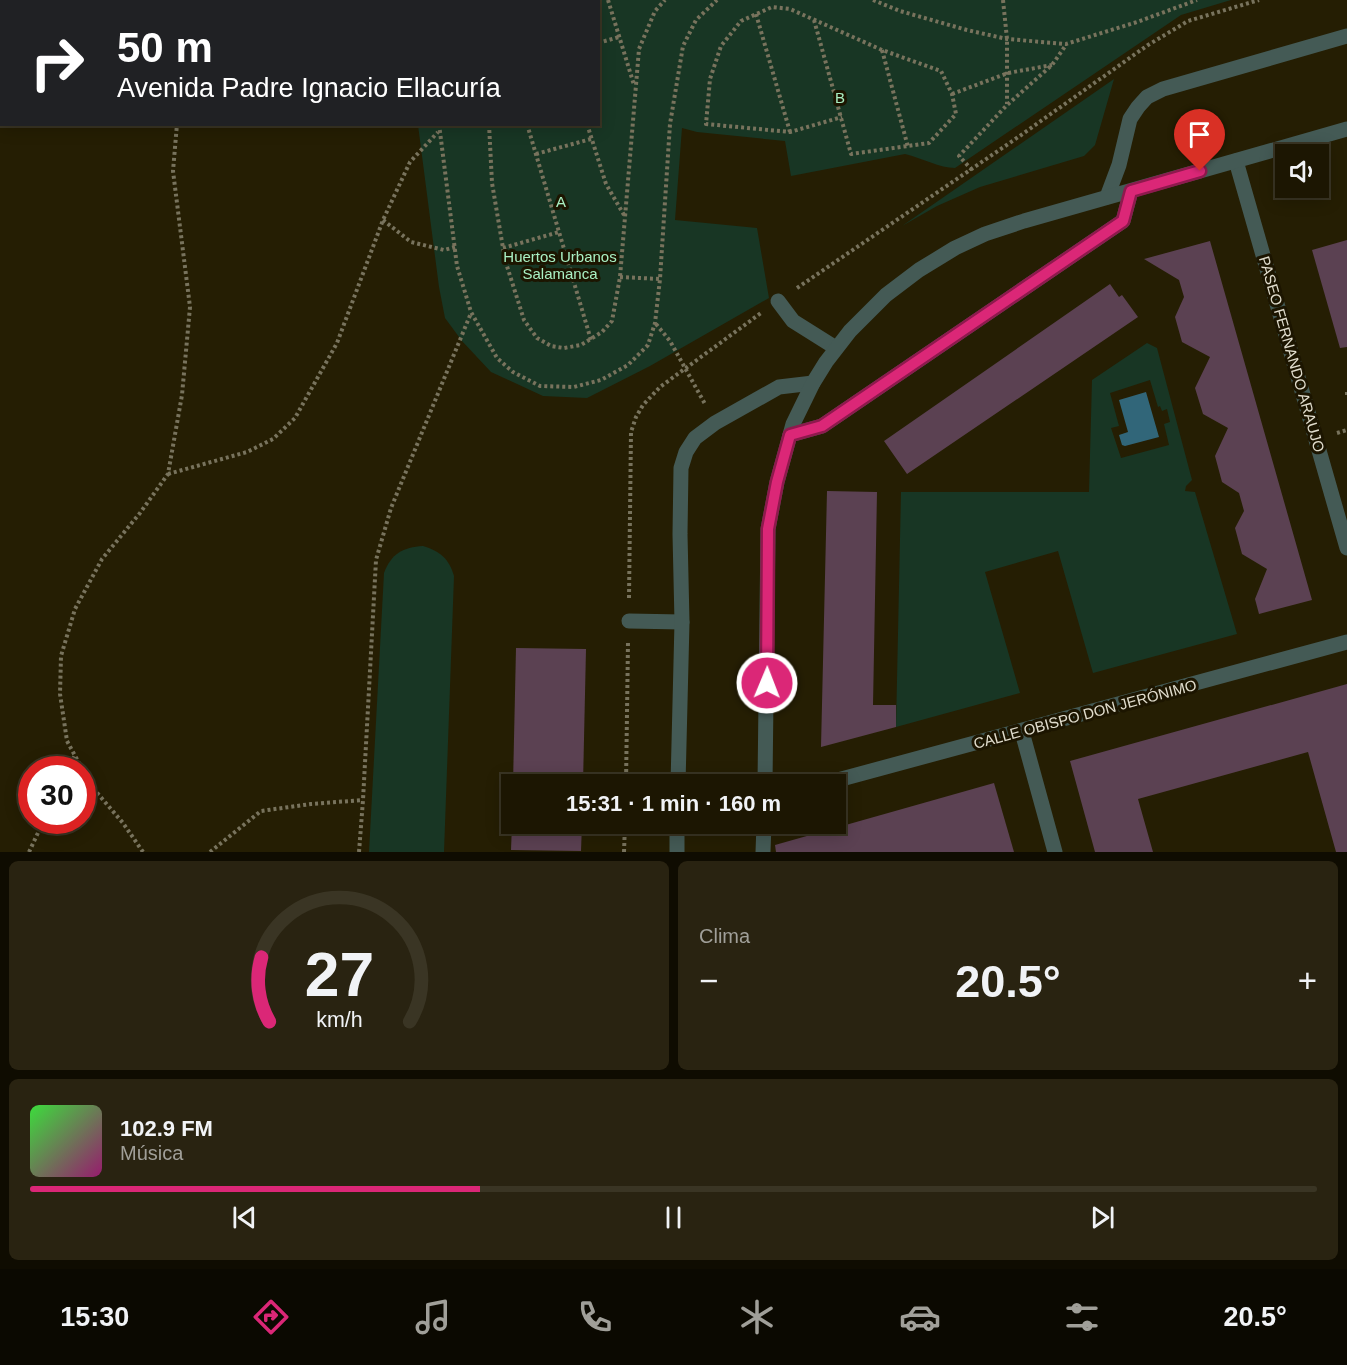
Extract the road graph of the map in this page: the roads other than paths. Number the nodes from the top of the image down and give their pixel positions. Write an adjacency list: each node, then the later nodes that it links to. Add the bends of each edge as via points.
1 (1347, 36): 5 (street, via 1147,97 1130,119)
2 (1347, 129): 3 (street)
3 (1236, 161): 4 (street); 10 (street, PASEO FERNANDO ARAUJO)
4 (1131, 191): 5 (street); 9 (street, via 1123,221 822,426)
5 (1107, 198): 7 (street, via 1014,225 954,248 886,295)
6 (778, 301): 7 (street, via 793,321)
7 (836, 348): 8 (street)
8 (813, 382): 9 (street); 12 (street, via 779,387 715,423 695,438 686,452 681,468)
9 (790, 435): 16 (street, via 768,529)
10 (1347, 548)
11 (628, 621): 12 (street)
12 (682, 622): 15 (street)
13 (1347, 642): 14 (street, CALLE OBISPO DON JERÓNIMO)
14 (1022, 732): 17 (street, CALLE OBISPO DON JERÓNIMO); 22 (street)
15 (678, 774)
16 (765, 774)
17 (846, 778)
18 (677, 834): 20 (street)
19 (764, 834): 21 (street)
20 (677, 852)
21 (763, 852)
22 (1055, 852)

